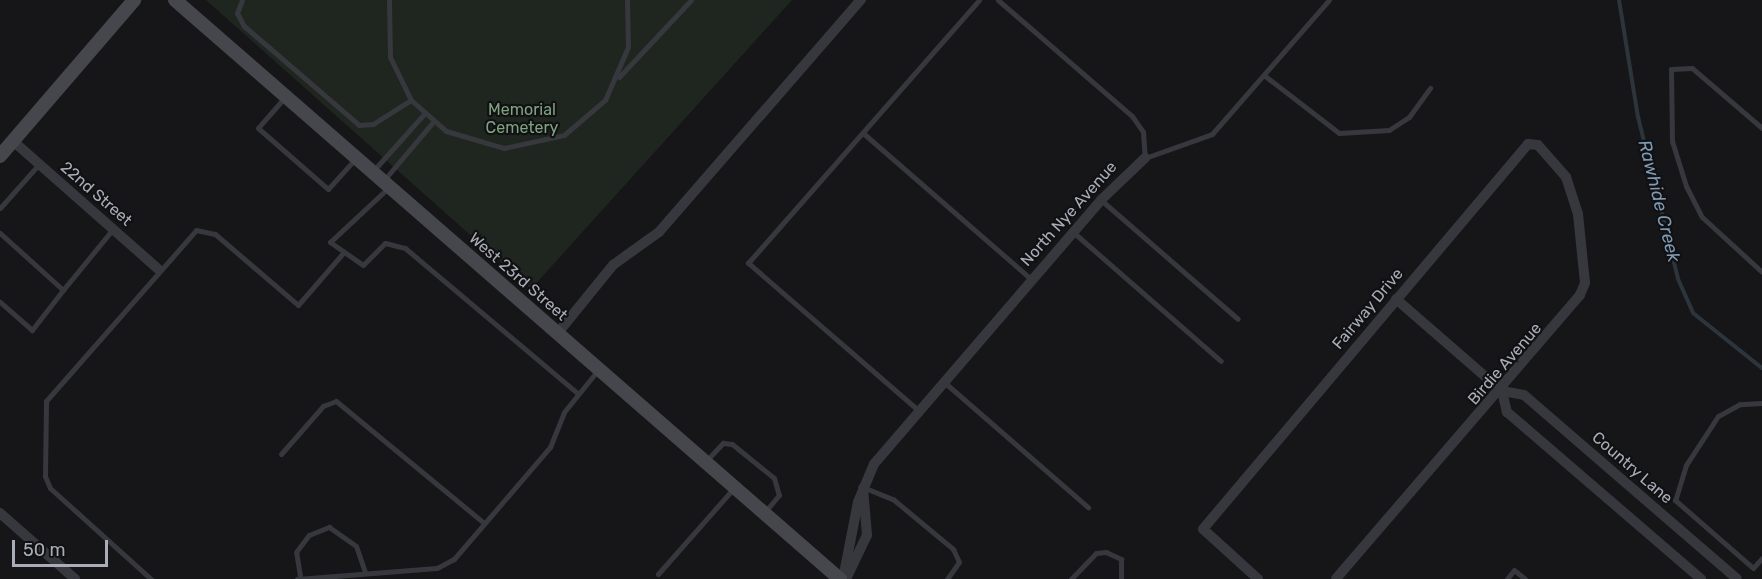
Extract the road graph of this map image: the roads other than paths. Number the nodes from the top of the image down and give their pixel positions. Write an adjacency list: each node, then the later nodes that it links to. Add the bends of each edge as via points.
1 (134, 0): 20 (main road)
2 (175, 0): 14 (main road, West 23rd Street)
3 (242, 0): 15 (lane, via 237,13 244,26 359,125 373,124)
4 (389, 0): 15 (lane, via 390,57)
5 (627, 0): 12 (lane, via 628,47)
6 (691, 0): 12 (lane)
7 (861, 0): 40 (street, via 659,232 612,266)
8 (979, 0): 19 (lane)
9 (998, 0): 24 (lane, via 1132,116 1143,132)
10 (1329, 0): 11 (lane, North Nye Avenue)
11 (1265, 76): 13 (lane, via 1339,133 1389,130 1410,117); 24 (lane, North Nye Avenue, via 1212,134)
12 (618, 78): 17 (lane, via 590,116 537,144 487,146)
13 (1430, 88)
14 (286, 96): 23 (main road, West 23rd Street); 23 (lane, via 258,128 328,189)
15 (411, 100): 16 (lane)
16 (424, 114): 17 (lane); 26 (lane)
17 (433, 122): 26 (lane)
18 (1762, 128): 34 (lane, via 1692,68 1671,69 1672,141 1686,186 1702,217)
19 (863, 133): 35 (lane); 47 (lane, via 748,263)
20 (13, 141): 22 (main road); 25 (street, 22nd Street)
21 (1533, 144): 37 (street, Fairway Drive); 44 (street, Birdie Avenue, via 1547,150 1566,177 1578,214 1586,283 1565,318)
22 (0, 156)
23 (356, 158): 26 (main road, West 23rd Street)
24 (1146, 158): 27 (street, North Nye Avenue)
25 (39, 164): 28 (lane); 29 (street, 22nd Street)
26 (381, 180): 32 (lane, via 330,242); 40 (main road, West 23rd Street)
27 (1101, 200): 30 (street, North Nye Avenue); 39 (lane)
28 (0, 208)
29 (113, 229): 33 (street, 22nd Street); 36 (lane)
30 (1073, 232): 35 (street, North Nye Avenue); 41 (lane)
31 (0, 233): 36 (lane)
32 (343, 253): 33 (lane, via 298,305 204,231 185,238); 45 (lane, via 363,265 385,243 405,248)
33 (159, 269): 61 (lane, via 55,390 42,412 45,476 50,488)
34 (1762, 272)
35 (1031, 279): 43 (street, North Nye Avenue)
36 (63, 290): 38 (lane, via 32,330)
37 (1396, 299): 44 (street, Country Lane); 66 (street, Fairway Drive, via 1203,529)
38 (0, 302)
39 (1238, 319)
40 (557, 334): 42 (main road, West 23rd Street)
41 (1221, 361)
42 (598, 369): 45 (lane); 49 (main road, West 23rd Street)
43 (943, 381): 47 (street, North Nye Avenue); 52 (lane)
44 (1502, 391): 67 (street, Birdie Avenue); 70 (street, Country Lane, via 1507,412); 71 (street, Country Lane, via 1524,395)
45 (578, 393): 55 (lane, via 550,447)
46 (1762, 403): 56 (lane, via 1740,404 1718,416 1686,465 1675,500 1753,568)
47 (918, 410): 51 (street, North Nye Avenue, via 874,464)
48 (280, 454): 55 (lane, via 323,406 336,401)
49 (705, 462): 50 (main road, West 23rd Street); 54 (lane, via 723,442 732,444 774,478 779,495)
50 (734, 487): 54 (main road, West 23rd Street); 58 (lane)
51 (863, 488): 62 (street, North Nye Avenue, via 844,555); 62 (street, via 867,534); 63 (lane, via 894,500 953,549 959,562)
52 (1088, 507)
53 (0, 513): 60 (street)
54 (764, 513): 62 (main road, West 23rd Street)
55 (484, 523): 57 (lane, via 454,558 437,568)
56 (1762, 558)
57 (365, 572): 59 (lane); 59 (lane, via 356,546 329,527 309,535 296,552)
58 (658, 574)
59 (299, 578)
60 (75, 579)
61 (151, 579)
62 (843, 579)
63 (946, 579)
64 (1071, 579): 65 (lane, via 1096,553 1106,552 1121,559)
65 (1121, 579)
66 (1258, 579)
67 (1336, 579)
68 (1507, 579): 69 (lane, via 1514,570)
69 (1525, 579)
70 (1701, 579)
71 (1737, 579)

